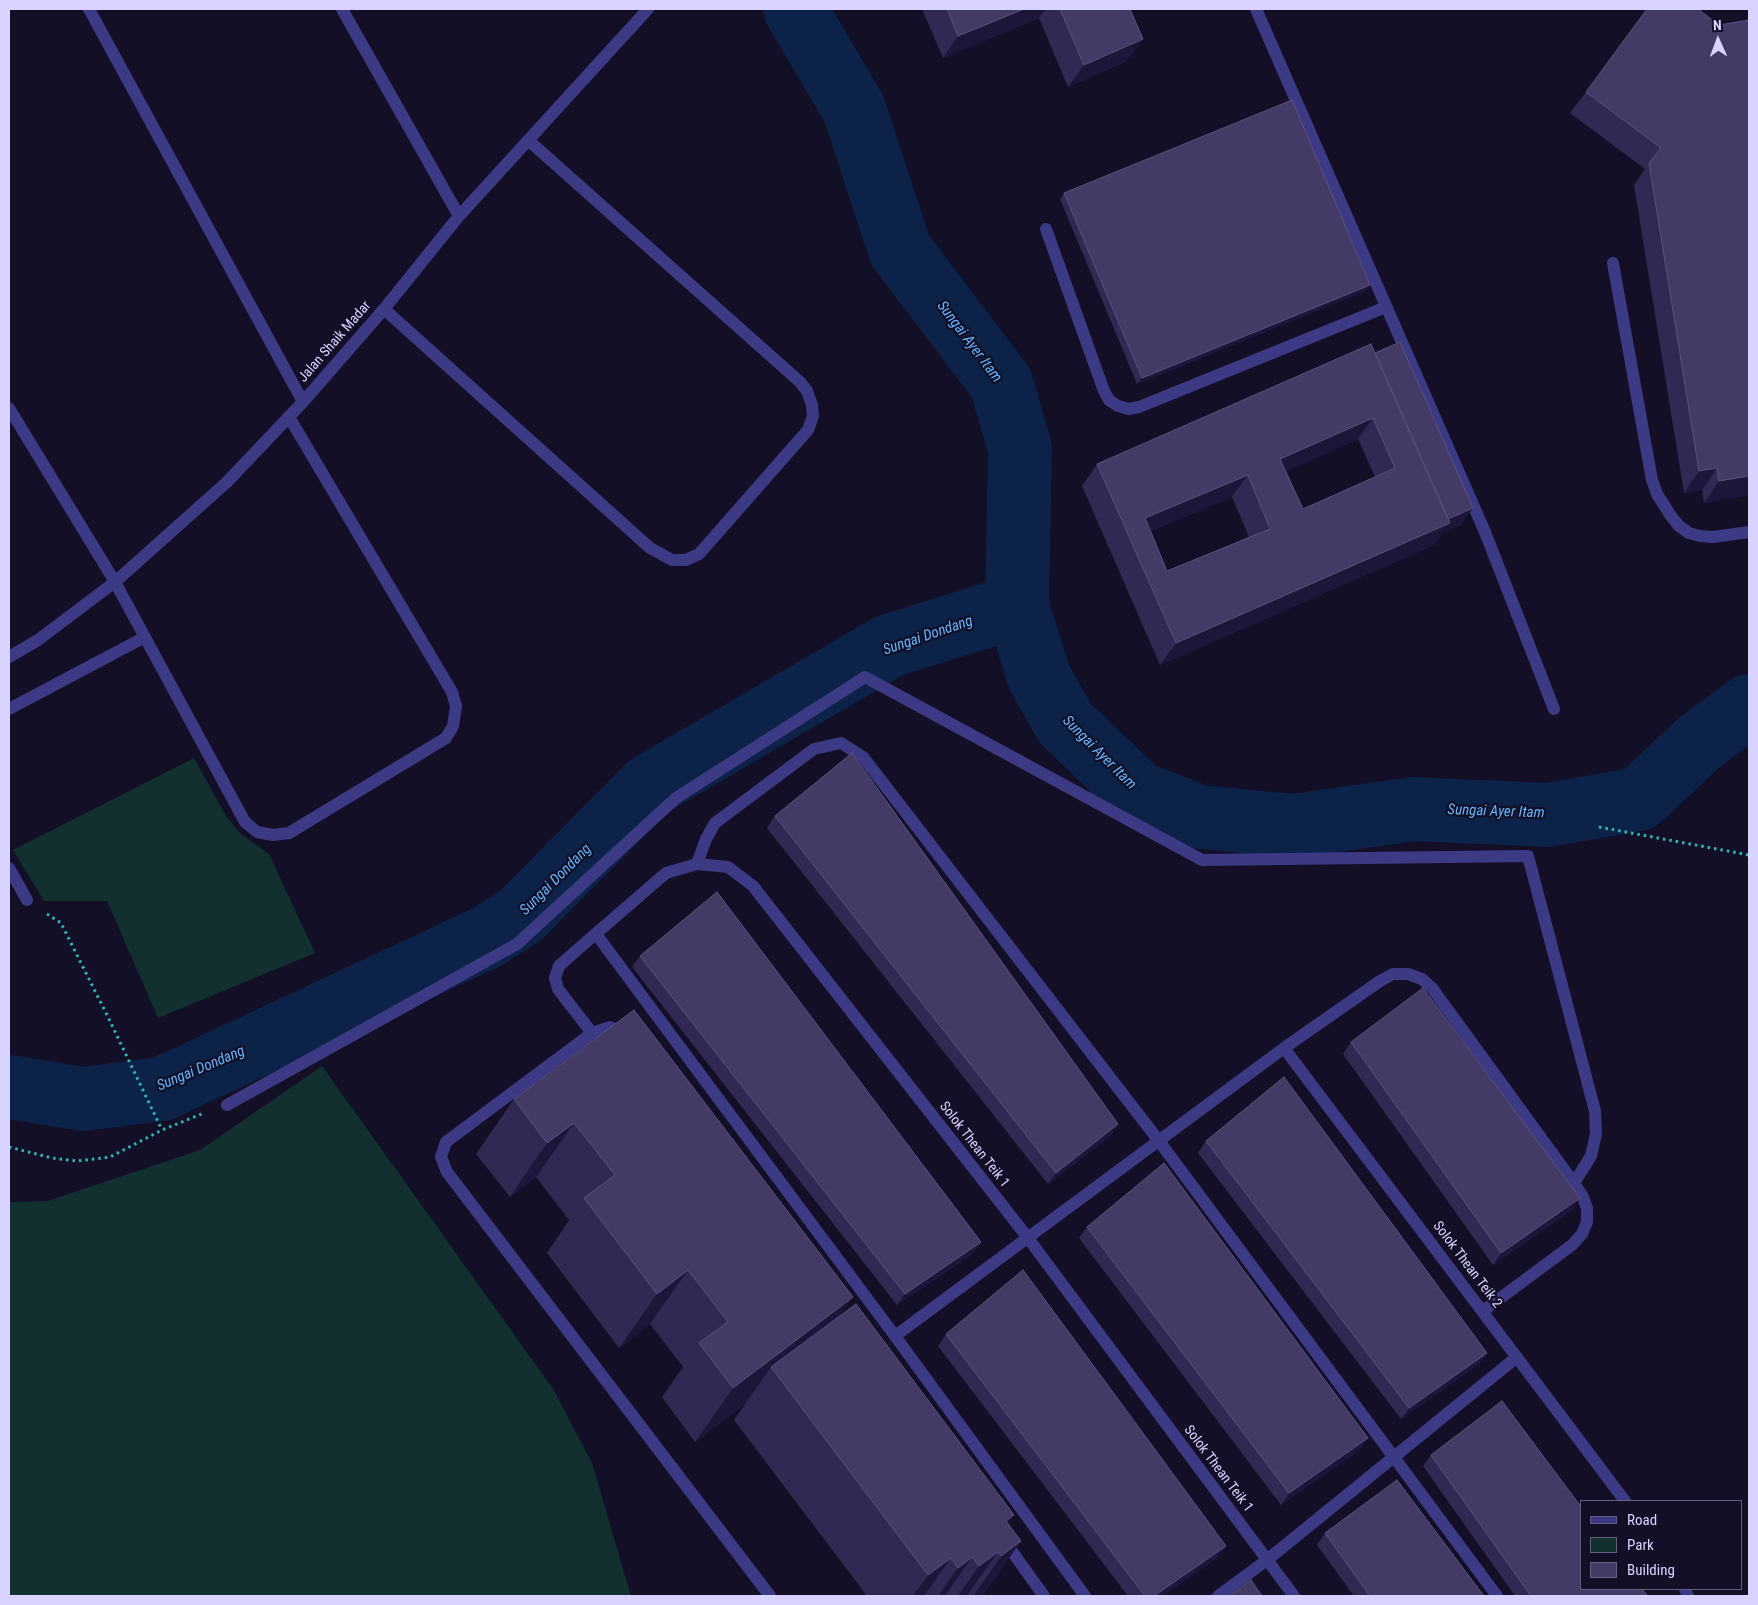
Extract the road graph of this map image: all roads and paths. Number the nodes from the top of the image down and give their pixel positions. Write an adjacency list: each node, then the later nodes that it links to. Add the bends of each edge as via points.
1 (89, 9): 11 (street)
2 (342, 9): 6 (street)
3 (648, 9): 5 (street, Jalan Shaik Madar)
4 (1256, 9): 9 (street)
5 (528, 140): 6 (street, Jalan Shaik Madar); 10 (street, via 800,382 812,405 813,416 808,430 699,554 686,560 672,560 650,548)
6 (459, 216): 10 (street, Jalan Shaik Madar)
7 (1046, 229): 9 (street, via 1104,391 1110,400 1123,408 1140,407)
8 (1613, 263): 14 (street, via 1657,494 1679,526 1689,533 1713,537)
9 (1386, 307): 19 (street, via 1485,532)
10 (384, 309): 11 (street, Jalan Shaik Madar)
11 (303, 402): 13 (street, Jalan Shaik Madar)
12 (9, 408): 15 (street)
13 (289, 418): 15 (street, Jalan Shaik Madar, via 226,482); 16 (street, via 452,692 456,706 453,726 446,738 289,833 257,832 245,822)
14 (1749, 532)
15 (115, 582): 16 (street); 17 (street, Jalan Shaik Madar, via 38,640)
16 (144, 637): 18 (street)
17 (9, 656)
18 (9, 709)
19 (1554, 709)
20 (1599, 827): 21 (path)
21 (1749, 855)
22 (697, 864): 25 (street, Solok Thean Teik 1, via 666,873); 31 (street, via 715,823 814,749 842,743 863,758); 34 (street, Solok Thean Teik 1, via 728,867 752,886)
23 (9, 868): 24 (street)
24 (26, 900): 30 (path, via 61,923)
25 (596, 934): 26 (street, Solok Thean Teik 1, via 558,966 555,978 558,989); 36 (street)
26 (592, 1033): 27 (street, via 610,1027 626,1033); 42 (street, via 446,1142 441,1157 447,1172)
27 (631, 1040)
28 (1284, 1048): 31 (street); 33 (street, via 1393,974 1408,974 1422,979 1432,988); 35 (street, Solok Thean Teik 2)
29 (227, 1105): 30 (path); 33 (street, via 517,944 676,798 865,677 1202,860 1528,856 1595,1111 1596,1134 1591,1156)
30 (162, 1130): 32 (path, via 110,1157 77,1161)
31 (1159, 1141): 34 (street); 38 (street)
32 (9, 1147)
33 (1574, 1184): 35 (street, via 1587,1208 1587,1222 1582,1234 1572,1245)
34 (1028, 1238): 36 (street); 41 (street, Solok Thean Teik 1)
35 (1482, 1311): 37 (street, Solok Thean Teik 2)
36 (896, 1336): 44 (street)
37 (1518, 1358): 38 (street); 39 (street, Solok Thean Teik 2)
38 (1394, 1457): 41 (street); 47 (street)
39 (1624, 1500)
40 (998, 1532): 43 (street)
41 (1267, 1560): 45 (street); 46 (street, Solok Thean Teik 1)
42 (770, 1596)
43 (1044, 1596)
44 (1085, 1596)
45 (1218, 1596)
46 (1294, 1596)
47 (1496, 1596)

